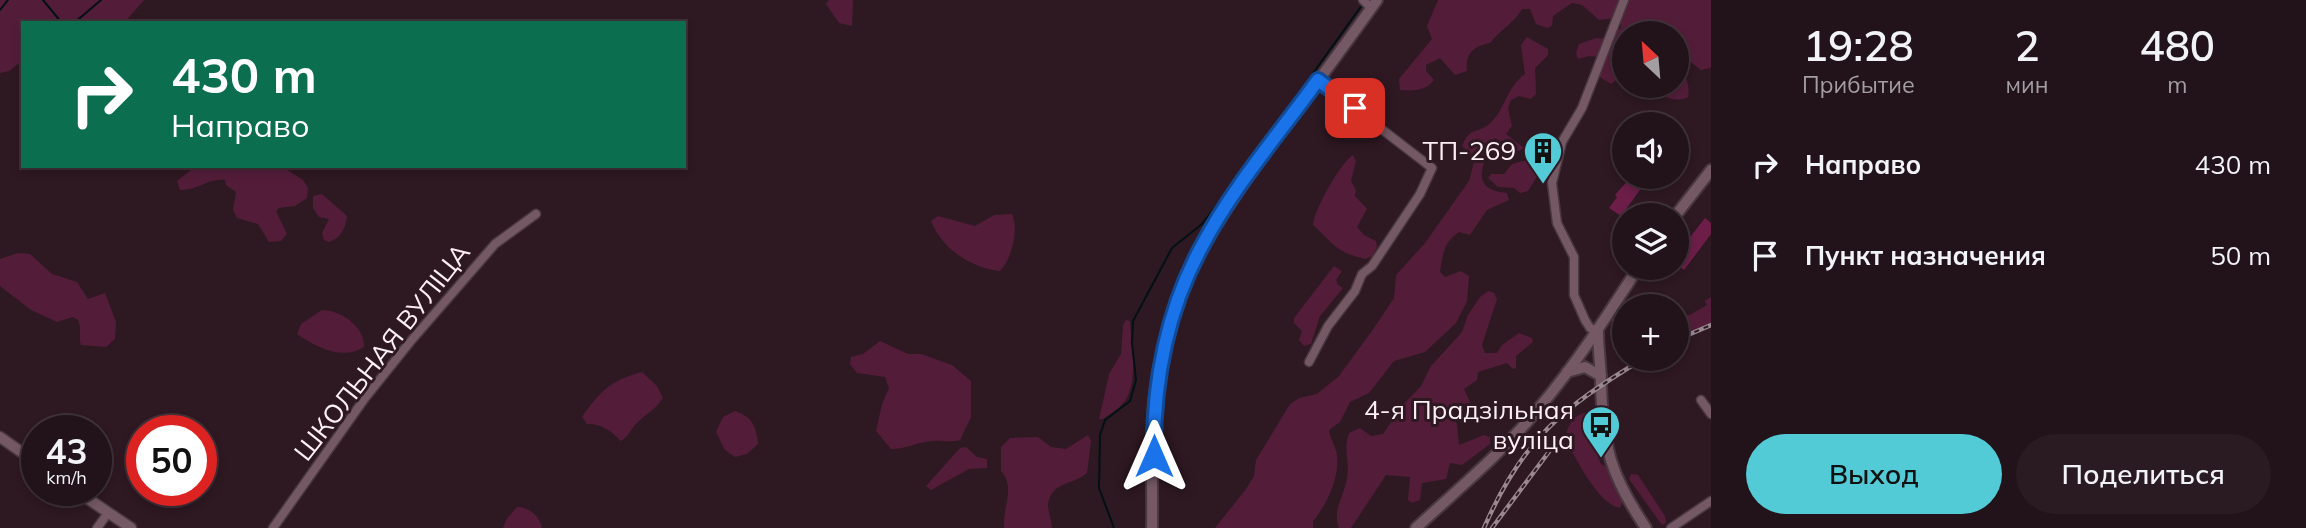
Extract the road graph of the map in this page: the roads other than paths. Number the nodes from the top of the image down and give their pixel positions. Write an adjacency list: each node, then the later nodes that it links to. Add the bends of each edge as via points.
1 (1624, 0): 8 (street, via 1582,108 1562,142 1552,183 1557,223 1574,257 1574,295 1590,328)
2 (1370, 3): 3 (main road)
3 (1318, 80): 9 (street, via 1432,168 1420,194 1362,274); 22 (main road, via 1215,222 1181,296 1154,403)
4 (1711, 170): 5 (main road)
5 (1685, 203)
6 (536, 214): 21 (street, ШКОЛЬНАЯ ВУЛІЦА, via 495,244 410,341)
7 (1630, 280): 8 (main road)
8 (1598, 331): 10 (main road); 11 (main road)
9 (1309, 362)
10 (1564, 373): 11 (main road, via 1585,367); 23 (main road, via 1518,432)
11 (1601, 376): 24 (main road, via 1608,457)
12 (1701, 400): 13 (street)
13 (1711, 414)
14 (0, 437): 15 (street)
15 (21, 452)
16 (1711, 501): 25 (street)
17 (98, 506): 18 (street)
18 (108, 513): 19 (street); 20 (street)
19 (97, 528)
20 (131, 528)
21 (273, 528)
22 (1152, 528)
23 (1416, 528)
24 (1646, 528)
25 (1671, 528)

